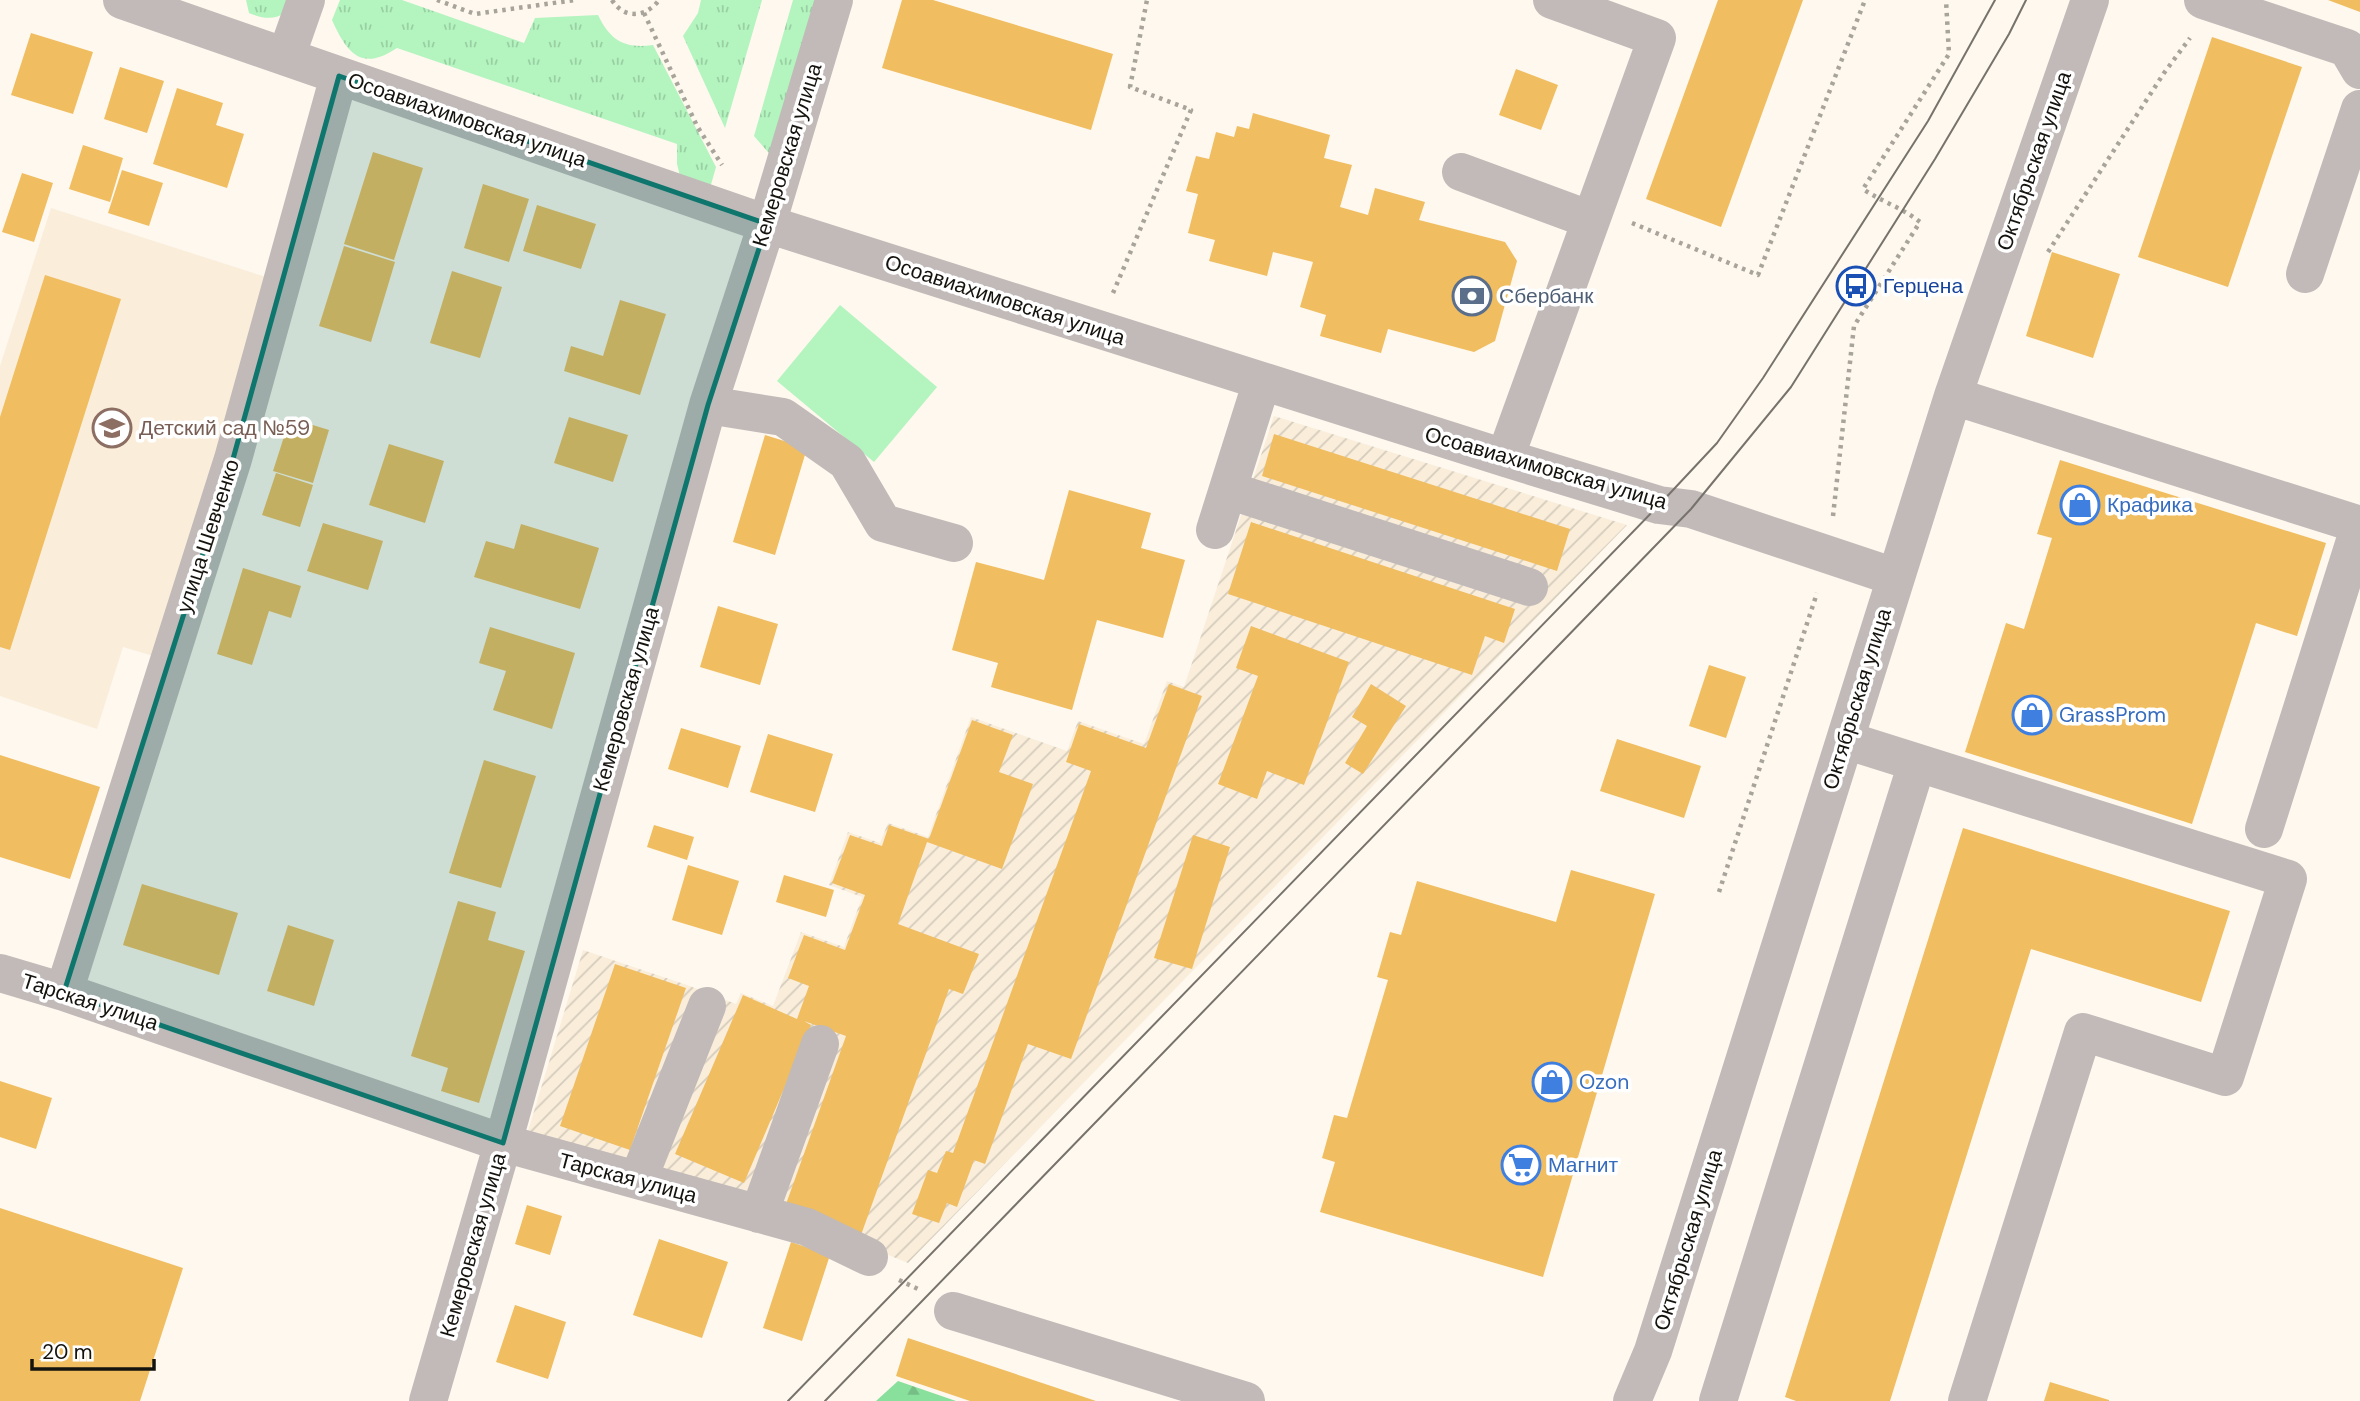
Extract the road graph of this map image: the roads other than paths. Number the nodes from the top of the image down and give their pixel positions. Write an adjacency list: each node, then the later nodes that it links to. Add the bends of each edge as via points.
1 (122, 0): 7 (street, Осоавиахимовская улица)
2 (306, 0): 7 (street)
3 (834, 0): 13 (street, Кемеровская улица)
4 (1552, 0): 12 (street, via 1657,38)
5 (2090, 0): 16 (street, Октябрьская улица)
6 (2209, 2): 8 (street, via 2347,48)
7 (286, 57): 9 (street, Осоавиахимовская улица)
8 (2360, 70)
9 (339, 76): 13 (street, Осоавиахимовская улица); 28 (street, улица Шевченко, via 233,459)
10 (2360, 109): 14 (street)
11 (1461, 172): 12 (street)
12 (1594, 214): 18 (street)
13 (767, 224): 15 (street, Осоавиахимовская улица); 17 (street, Кемеровская улица)
14 (2305, 274)
15 (1262, 381): 18 (street, Осоавиахимовская улица); 19 (street)
16 (1953, 396): 22 (street, Октябрьская улица); 26 (street, via 2360,525)
17 (708, 405): 21 (street, via 782,417 846,462 883,523); 31 (street, Кемеровская улица)
18 (1506, 458): 22 (street, Осоавиахимовская улица, via 1659,505 1691,509)
19 (1227, 490): 20 (street); 23 (street)
20 (1215, 530)
21 (954, 543)
22 (1895, 578): 24 (street, Октябрьская улица)
23 (1529, 587)
24 (1845, 740): 25 (street); 38 (street, Октябрьская улица, via 1653,1351)
25 (1917, 763): 39 (street); 40 (street, via 2288,879 2225,1077 2083,1032)
26 (2264, 829)
27 (0, 973): 28 (street, Тарская улица)
28 (64, 992): 31 (street, Тарская улица)
29 (707, 1006): 32 (street)
30 (820, 1044): 33 (street)
31 (503, 1143): 32 (street, Тарская улица); 36 (street, Кемеровская улица)
32 (638, 1180): 33 (street, Тарская улица)
33 (759, 1214): 34 (street, Тарская улица, via 807,1227)
34 (869, 1257)
35 (953, 1311): 37 (street)
36 (428, 1401)
37 (1247, 1401)
38 (1632, 1401)
39 (1718, 1401)
40 (1967, 1401)

